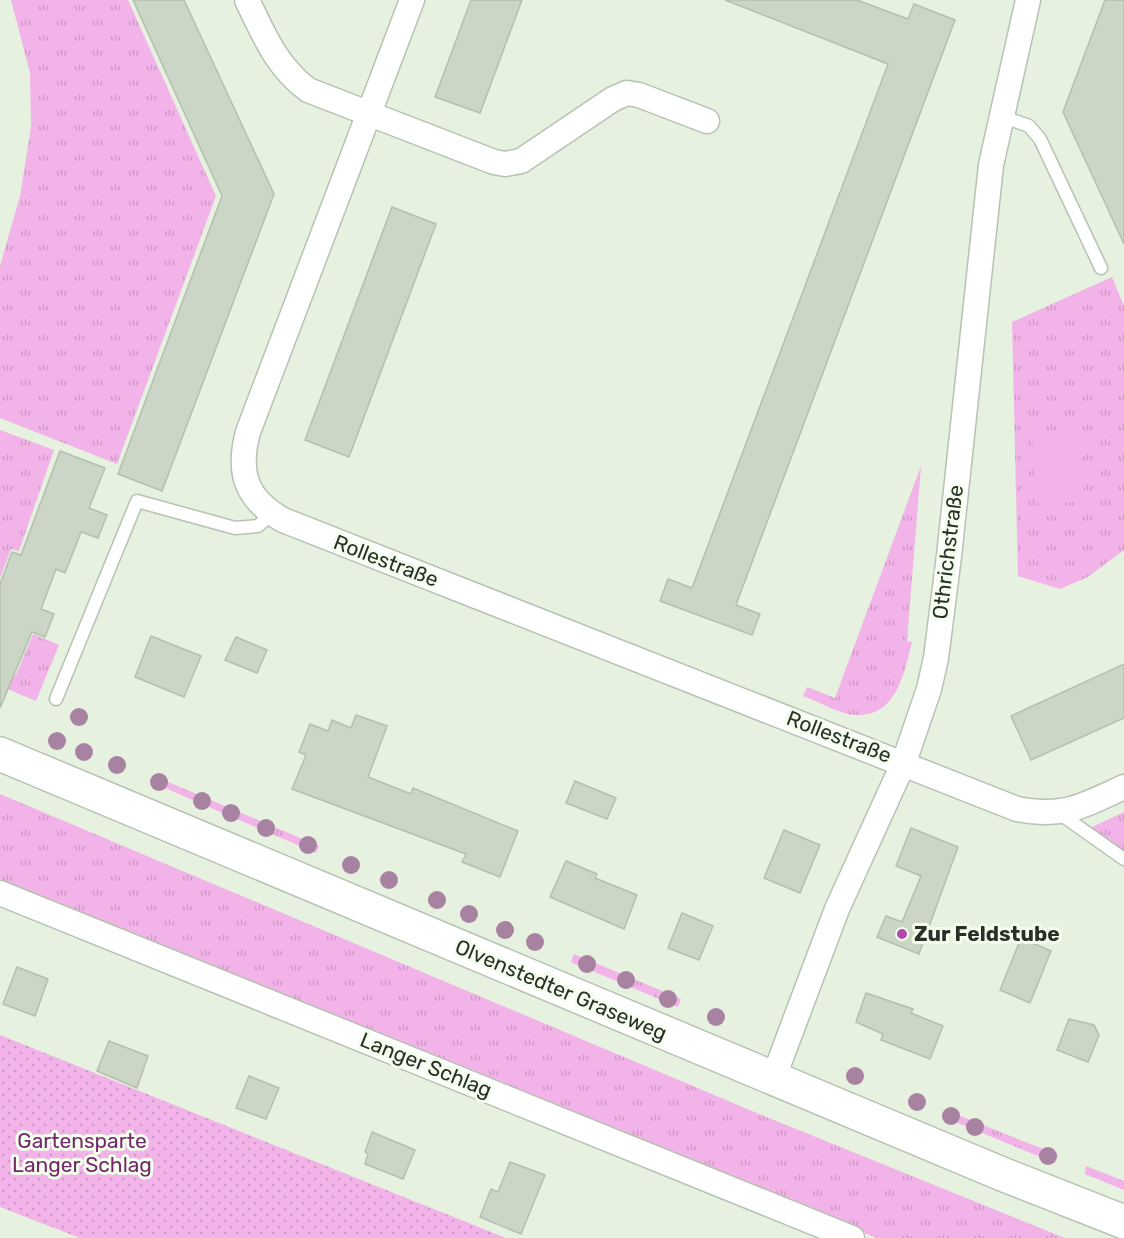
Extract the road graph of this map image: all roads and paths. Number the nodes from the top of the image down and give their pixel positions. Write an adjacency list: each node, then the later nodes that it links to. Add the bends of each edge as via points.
1 (247, 0): 4 (street, via 272,53 290,75 308,90)
2 (412, 0): 4 (street, Rollestraße)
3 (1019, 3): 5 (street, Othrichstraße)
4 (369, 115): 6 (street, via 505,164 527,157 627,93 639,94); 8 (street, Rollestraße, via 247,439 246,481 256,500)
5 (1001, 116): 7 (lane, via 1029,126 1040,139); 11 (street, Othrichstraße, via 991,165 936,658 925,706)
6 (707, 121)
7 (1101, 268)
8 (272, 514): 9 (lane, via 258,526 235,528 137,501); 11 (street, Rollestraße)
9 (56, 699)
10 (0, 754): 16 (main road, Olvenstedter Graseweg)
11 (904, 762): 13 (street, Rollestraße, via 1017,809); 16 (street, Othrichstraße, via 837,909)
12 (1124, 787): 13 (street)
13 (1059, 813): 14 (lane)
14 (1124, 859)
15 (0, 893): 18 (street, Langer Schlag)
16 (773, 1079): 17 (main road, Olvenstedter Graseweg)
17 (1124, 1222)
18 (852, 1238)

